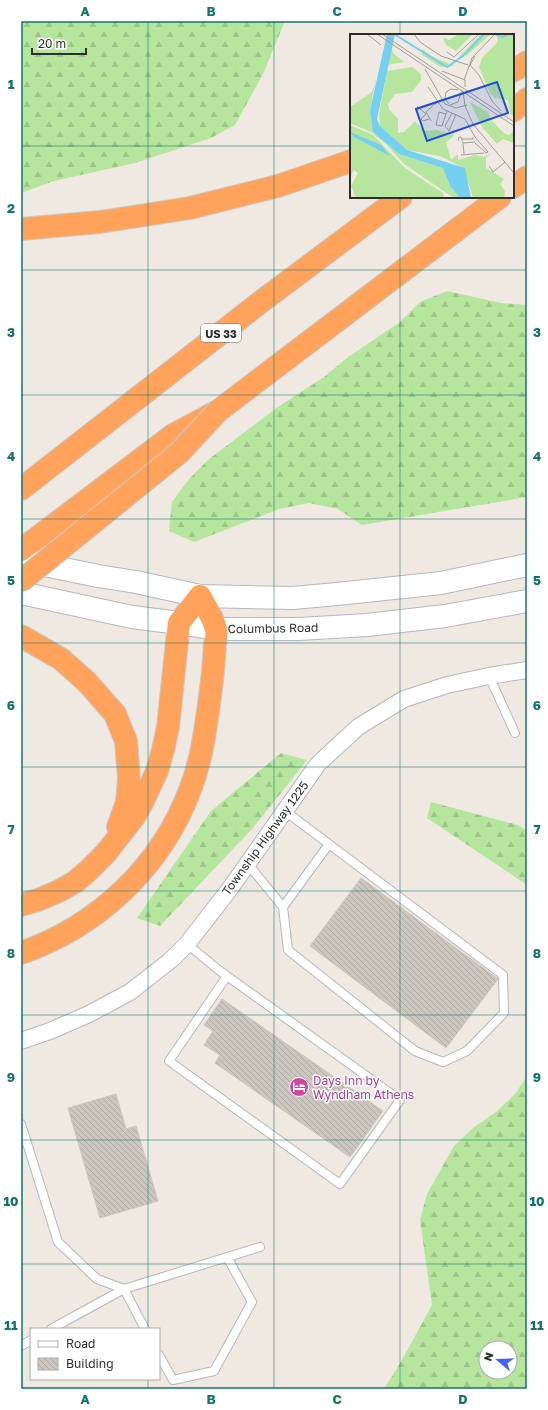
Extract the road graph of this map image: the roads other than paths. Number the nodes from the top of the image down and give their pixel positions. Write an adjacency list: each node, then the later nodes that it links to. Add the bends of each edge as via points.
1 (527, 62): 2 (highway)
2 (514, 70)
3 (527, 100): 4 (highway)
4 (514, 110)
5 (350, 161): 10 (highway, via 278,186 190,208 100,222)
6 (527, 177): 7 (highway)
7 (514, 186)
8 (400, 198): 12 (highway, US 33, via 262,301)
9 (499, 198): 11 (highway)
10 (21, 229)
11 (218, 412): 13 (highway, bridge, via 172,436); 16 (highway, bridge, via 179,453)
12 (21, 489)
13 (21, 550)
14 (21, 558): 18 (main road, via 91,575)
15 (527, 565): 18 (main road, via 442,583 337,594 293,598)
16 (21, 581)
17 (21, 593): 20 (main road, Columbus Road, via 132,617)
18 (200, 596): 20 (highway); 21 (highway)
19 (527, 601): 21 (main road, Columbus Road, via 445,616 367,625 299,629)
20 (179, 623): 21 (main road, Columbus Road); 28 (highway, via 168,727 157,771 134,817)
21 (216, 629): 33 (highway, via 215,662 197,769 172,829 143,870 103,908 76,928)
22 (21, 636): 28 (highway, via 61,659 87,682 115,714 126,741 129,778 127,802)
23 (527, 670): 24 (street, Township Highway 1225)
24 (489, 676): 25 (lane); 26 (street, Township Highway 1225, via 447,685 404,699 358,727 318,764)
25 (514, 733)
26 (285, 811): 27 (lane); 29 (street, Township Highway 1225)
27 (329, 844): 31 (lane); 31 (lane, via 503,975 504,1013 467,1051 443,1062 415,1051 288,950)
28 (106, 853): 30 (highway, via 75,882 38,900)
29 (248, 864): 31 (lane); 32 (street, Township Highway 1225)
30 (21, 905)
31 (283, 906)
32 (187, 944): 34 (lane); 35 (street, Township Highway 1225, via 130,992 50,1032)
33 (21, 953)
34 (227, 976): 34 (lane, via 400,1100 340,1184 169,1061)
35 (21, 1041)
36 (21, 1124): 39 (lane, via 58,1242 97,1279)
37 (260, 1247): 38 (lane)
38 (227, 1257): 39 (lane); 44 (lane, via 252,1302 214,1371 172,1380)
39 (124, 1289): 40 (lane); 41 (lane)
40 (53, 1328)
41 (144, 1328)
42 (30, 1341): 43 (lane)
43 (21, 1346)
44 (160, 1357)

